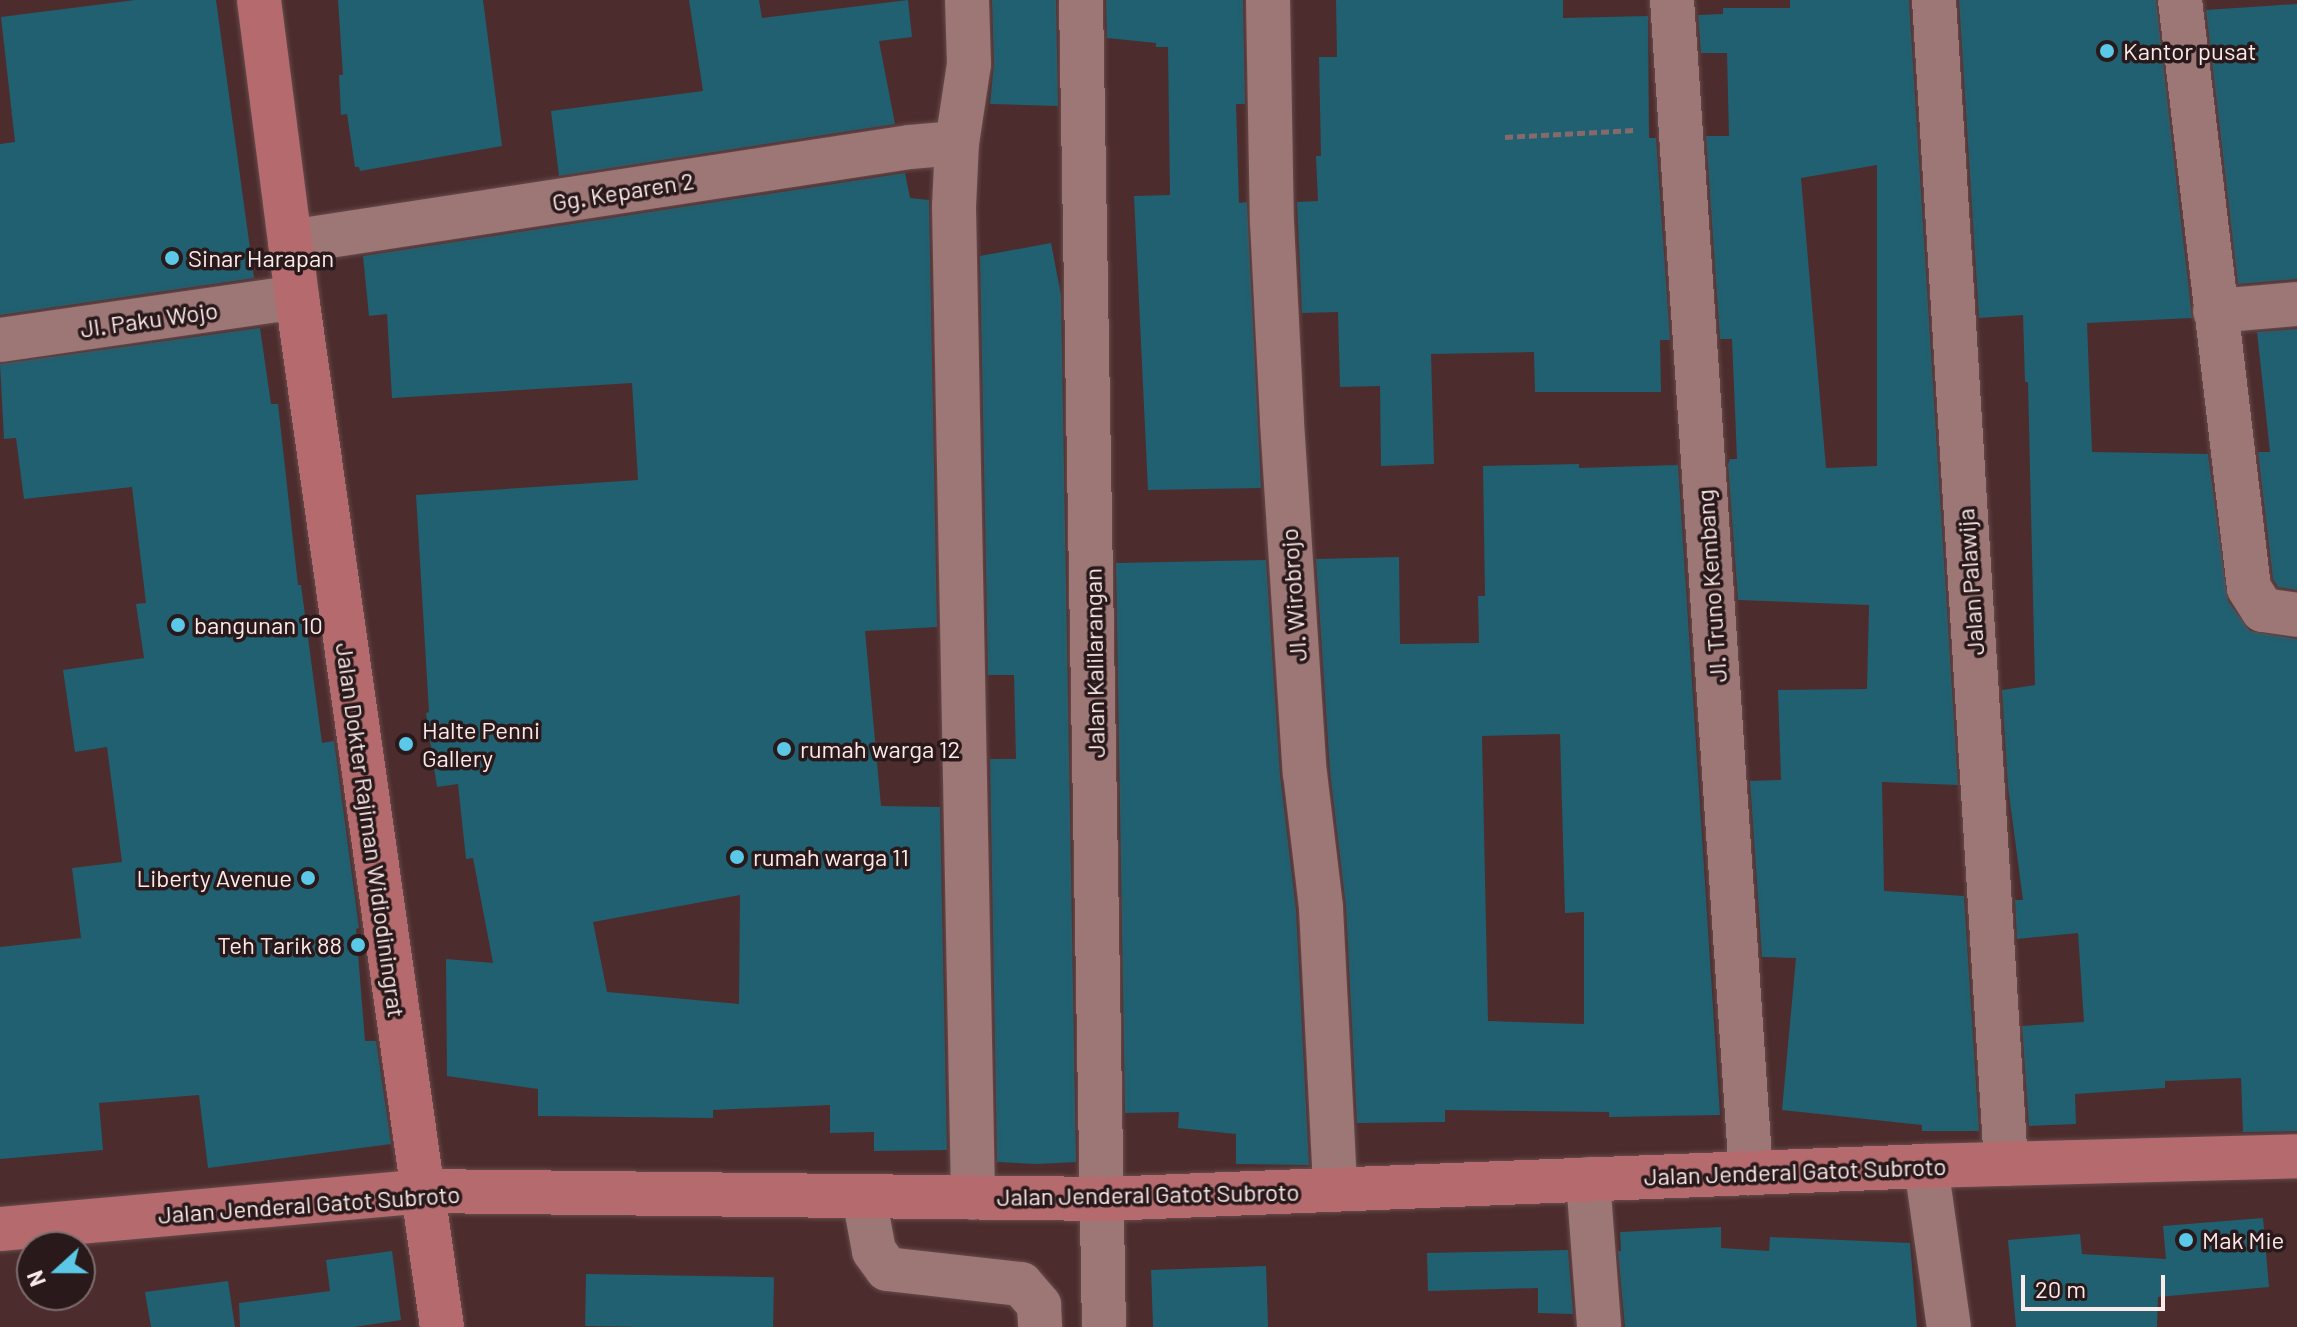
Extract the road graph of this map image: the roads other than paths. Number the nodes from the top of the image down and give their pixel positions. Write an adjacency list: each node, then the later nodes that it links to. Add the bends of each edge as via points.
1 (259, 0): 9 (main road, Jalan Dokter Rajiman Widiodiningrat)
2 (967, 0): 8 (street, via 969,64)
3 (1081, 0): 24 (street, Jalan Kalilarangan)
4 (1268, 0): 20 (street, Jl. Wirobrojo, via 1282,422 1305,773 1321,908)
5 (1672, 0): 18 (street, Jl. Truno Kembang)
6 (1934, 0): 16 (street, Jalan Palawija)
7 (2180, 0): 12 (street)
8 (957, 143): 9 (street, Gg. Keparen 2); 23 (street)
9 (290, 242): 10 (main road, Jalan Dokter Rajiman Widiodiningrat)
10 (297, 297): 13 (street, Jl. Paku Wojo); 21 (main road, Jalan Dokter Rajiman Widiodiningrat)
11 (2297, 304): 12 (street)
12 (2215, 311): 14 (street, via 2249,588 2263,610)
13 (0, 340)
14 (2297, 615)
15 (2297, 1156): 16 (main road, Jalan Jenderal Gatot Subroto)
16 (2006, 1164): 17 (main road, Jalan Jenderal Gatot Subroto)
17 (1926, 1166): 18 (main road, Jalan Jenderal Gatot Subroto); 30 (street)
18 (1751, 1173): 19 (main road, Jalan Jenderal Gatot Subroto)
19 (1588, 1179): 20 (main road, Jalan Jenderal Gatot Subroto); 29 (street)
20 (1335, 1189): 24 (main road, Jalan Jenderal Gatot Subroto)
21 (422, 1191): 22 (main road, Jalan Jenderal Gatot Subroto); 25 (main road, Jalan Jenderal Gatot Subroto); 26 (main road, Jalan Dokter Rajiman Widiodiningrat)
22 (864, 1197): 23 (main road, Jalan Jenderal Gatot Subroto); 27 (street, via 874,1251 887,1269 1021,1284 1039,1305)
23 (973, 1198): 24 (main road, Jalan Jenderal Gatot Subroto)
24 (1104, 1199): 28 (street, Jalan Kalilarangan)
25 (0, 1229)
26 (442, 1327)
27 (1040, 1327)
28 (1104, 1327)
29 (1599, 1327)
30 (1949, 1327)

